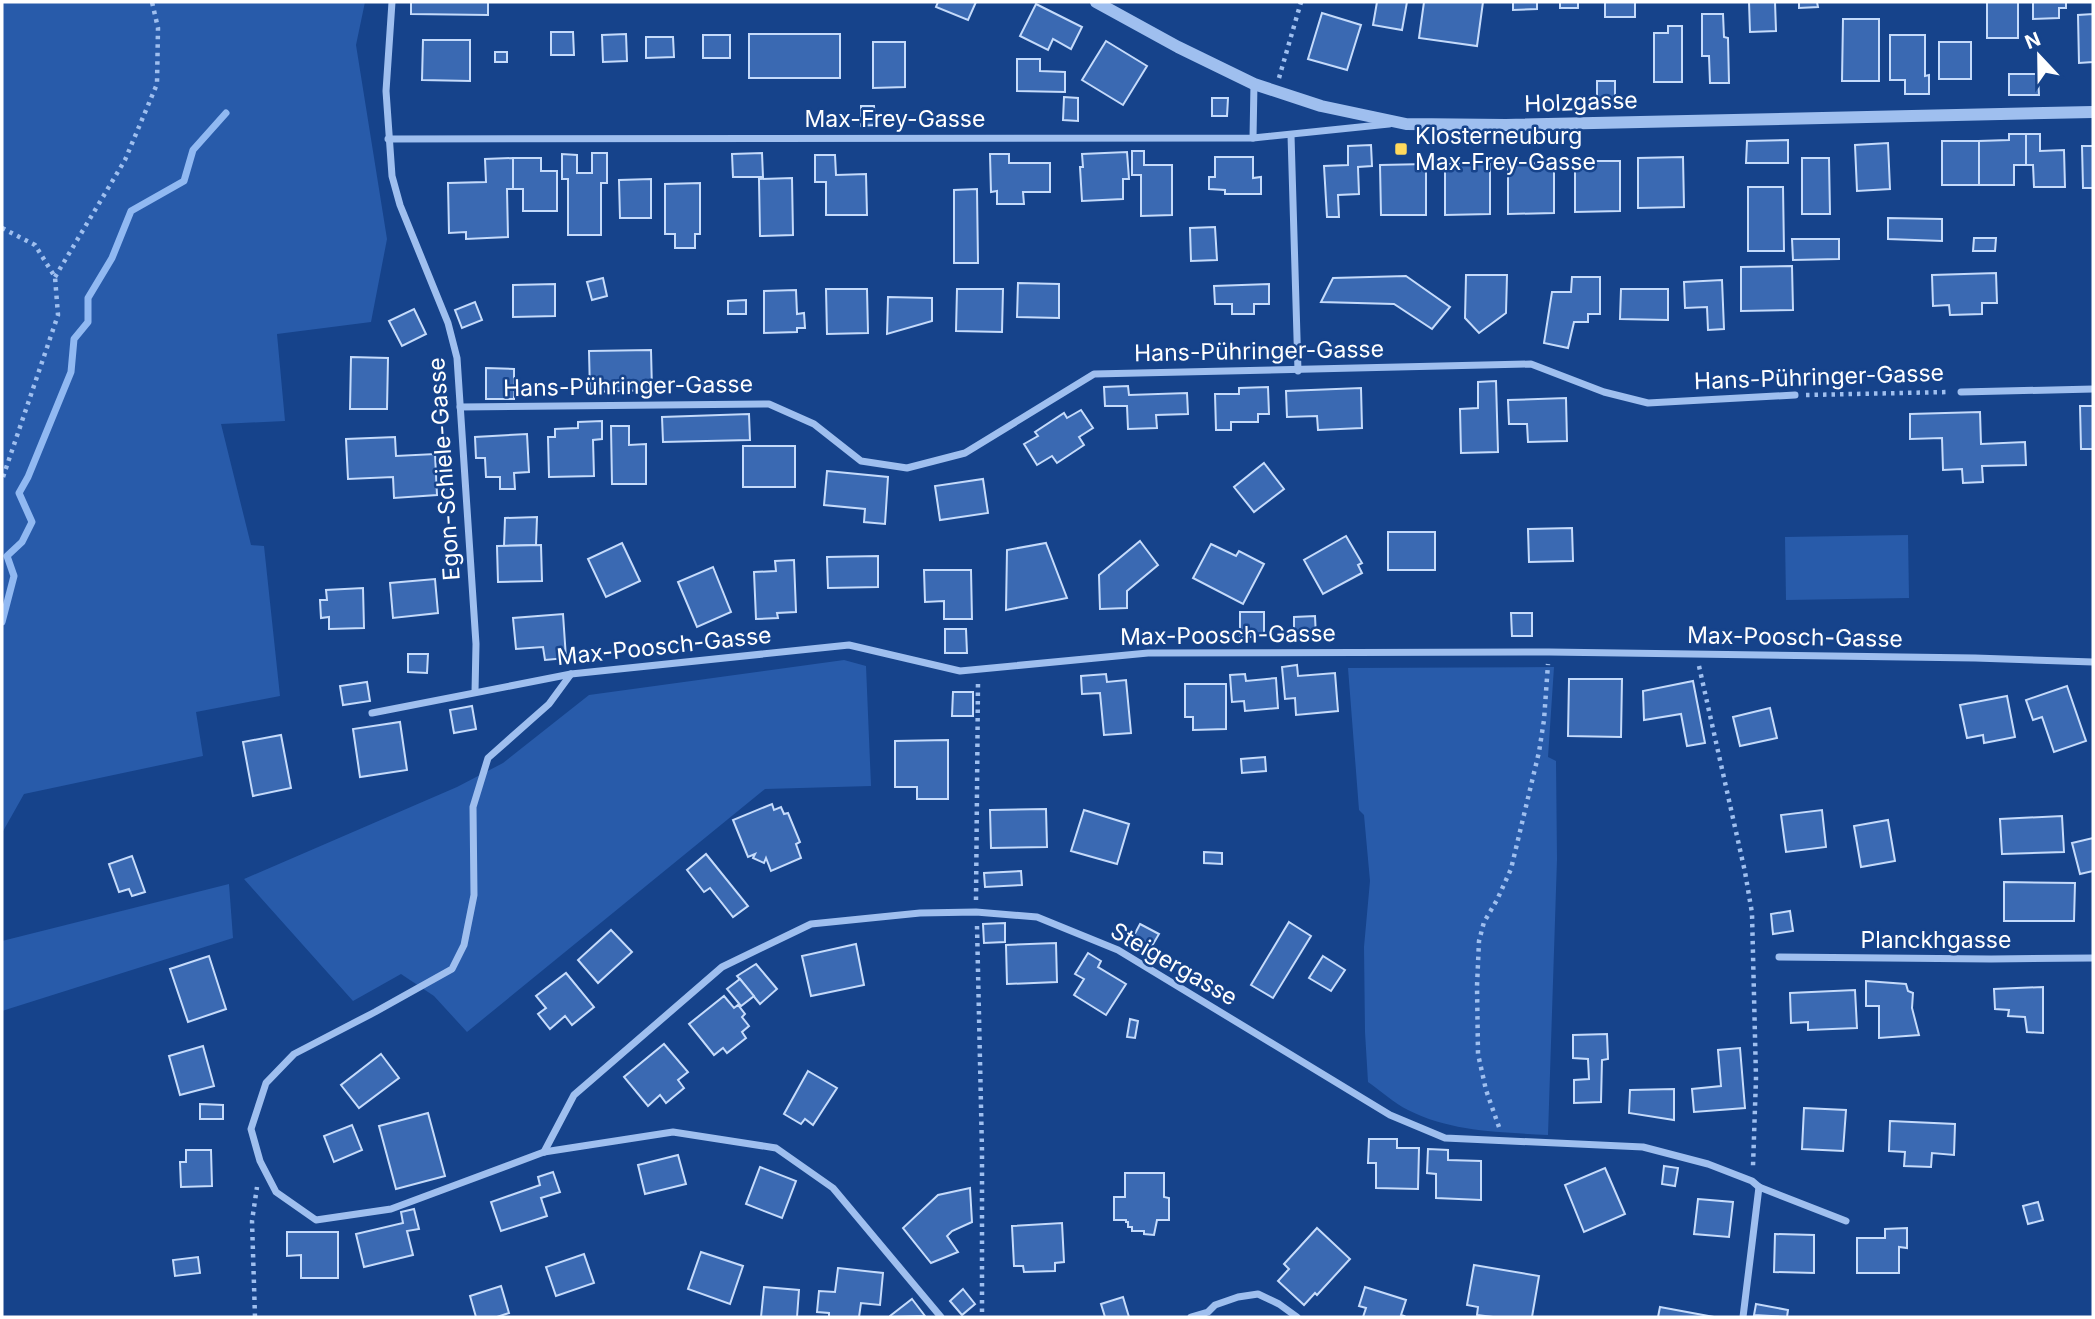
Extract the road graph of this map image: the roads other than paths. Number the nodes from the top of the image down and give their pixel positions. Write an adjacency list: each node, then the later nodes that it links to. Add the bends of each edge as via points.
1 (392, 2): 8 (street, Egon-Schiele-Gasse)
2 (1096, 2): 3 (street, Holzgasse)
3 (1254, 84): 5 (street, Holzgasse, via 1321,106); 7 (street)
4 (2093, 112): 5 (street, Holzgasse, via 1506,125)
5 (1401, 122): 6 (street, Max-Frey-Gasse)
6 (1291, 135): 7 (street, Max-Frey-Gasse); 9 (street)
7 (1252, 138): 8 (street, Max-Frey-Gasse)
8 (388, 139): 13 (street, Egon-Schiele-Gasse, via 400,205 448,323 457,358)
9 (1298, 371): 12 (street, Hans-Pühringer-Gasse, via 1531,364 1648,403); 13 (street, Hans-Pühringer-Gasse, via 1094,374 965,453 907,468 861,461 814,424 768,404)
10 (2093, 389): 11 (street, Hans-Pühringer-Gasse)
11 (1961, 392)
12 (1795, 395)
13 (460, 407): 16 (street, Egon-Schiele-Gasse, via 476,644)
14 (2093, 662): 15 (street, Max-Poosch-Gasse, via 1549,652 1148,653 960,671 849,645)
15 (571, 674): 16 (street, Max-Poosch-Gasse); 20 (street, via 549,704 488,758 473,807 474,895 464,944 452,969 294,1054 267,1083 251,1129 276,1192 316,1220 391,1209)
16 (475, 692): 17 (street, Max-Poosch-Gasse)
17 (372, 713)
18 (1779, 957): 19 (street, Planckhgasse)
19 (2093, 958)
20 (544, 1152): 21 (street, Steigergasse, via 574,1095 722,967 811,924 976,912 1037,917 1118,950 1390,1115 1445,1138 1643,1147 1707,1164); 24 (street, via 673,1132 776,1148 833,1188)
21 (1759, 1186): 22 (street, Steigergasse); 27 (street)
22 (1846, 1221)
23 (1208, 1315): 25 (street); 26 (street, via 1215,1305 1258,1294)
24 (941, 1317)
25 (1191, 1317)
26 (1297, 1317)
27 (1743, 1317)

